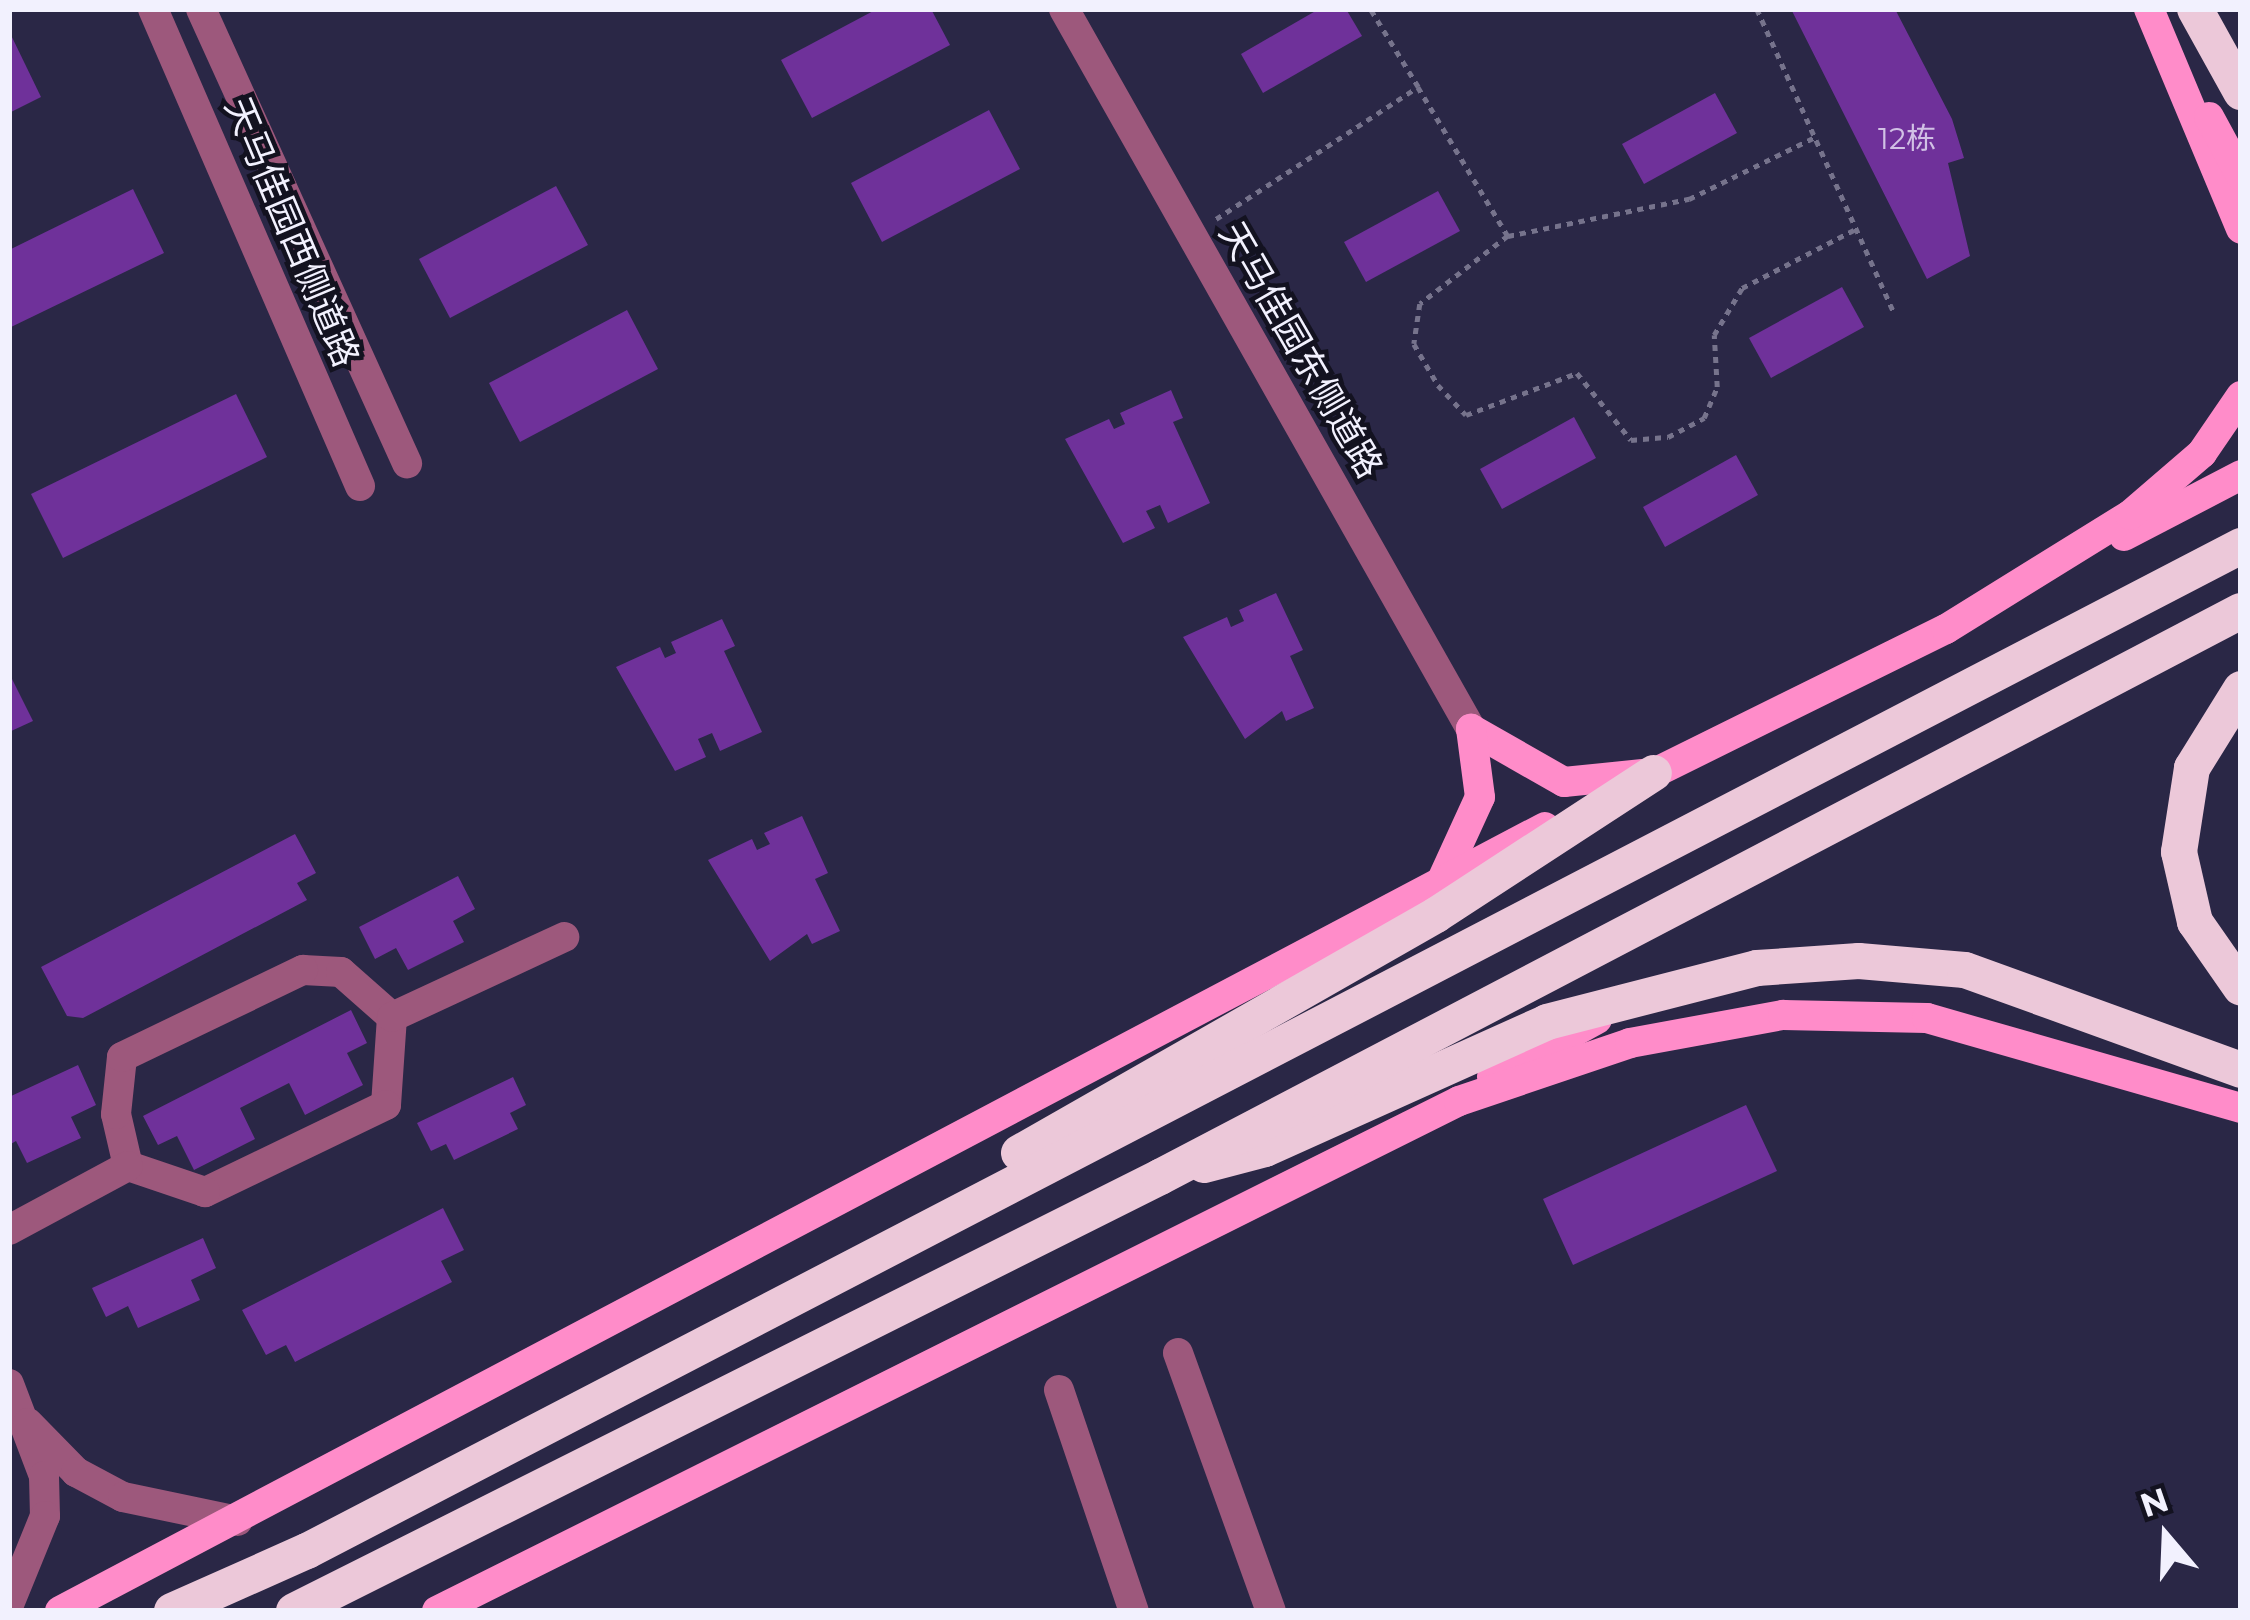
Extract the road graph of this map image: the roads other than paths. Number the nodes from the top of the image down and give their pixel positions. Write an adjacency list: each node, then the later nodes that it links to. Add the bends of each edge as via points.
1 (153, 9): 13 (street, 天马佳园西侧道路)
2 (201, 9): 11 (street, 天马佳园西侧道路)
3 (1064, 9): 18 (street, 天马佳园东侧道路)
4 (2149, 9): 6 (main road)
5 (2195, 9): 7 (highway)
6 (2165, 38): 8 (main road); 9 (main road, via 2179,98)
7 (2241, 92)
8 (2241, 176)
9 (2241, 229)
10 (2241, 396): 16 (main road, via 2202,453 2130,514)
11 (407, 464)
12 (2241, 475): 16 (main road)
13 (360, 486)
14 (2241, 546): 35 (highway)
15 (2241, 611): 28 (highway)
16 (1946, 629): 19 (main road)
17 (2241, 689): 22 (highway, via 2192,768 2180,852 2194,922)
18 (1471, 729): 19 (main road, via 1564,782); 20 (main road, via 1480,797)
19 (1654, 773): 20 (highway)
20 (1439, 898): 35 (highway); 36 (main road, via 1192,1012)
21 (564, 938): 24 (street)
22 (2241, 988)
23 (1641, 997): 25 (highway, via 1757,968 1859,961 1965,970); 27 (main road); 28 (highway, via 1474,1049)
24 (392, 1017): 29 (street, via 386,1105 205,1192); 29 (street, via 341,972 303,970 122,1057 116,1114)
25 (2241, 1070)
26 (2241, 1108): 27 (main road, via 1927,1018 1783,1015 1630,1043)
27 (1409, 1126): 41 (main road)
28 (1259, 1136): 40 (highway, via 1160,1177)
29 (128, 1166): 30 (street)
30 (9, 1230)
31 (1178, 1353): 43 (street)
32 (9, 1384): 34 (street)
33 (1059, 1390): 42 (street)
34 (28, 1423): 36 (street, via 76,1472 123,1497); 37 (street, via 45,1516)
35 (506, 1448): 39 (highway)
36 (238, 1521): 38 (main road)
37 (9, 1604)
38 (60, 1611)
39 (172, 1611)
40 (294, 1611)
41 (437, 1611)
42 (1134, 1611)
43 (1270, 1611)

